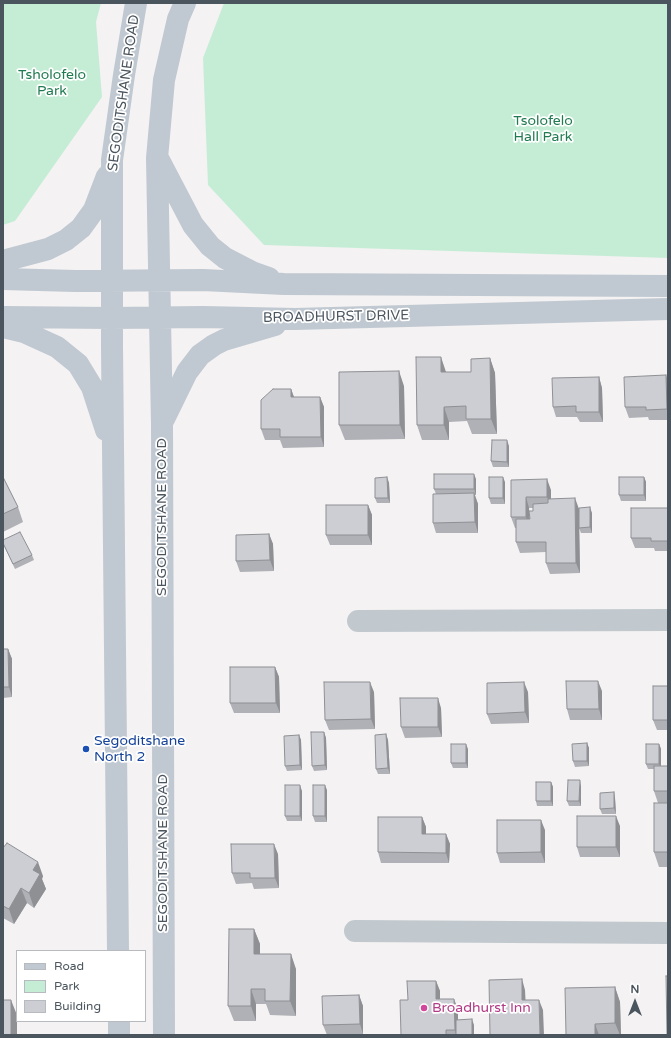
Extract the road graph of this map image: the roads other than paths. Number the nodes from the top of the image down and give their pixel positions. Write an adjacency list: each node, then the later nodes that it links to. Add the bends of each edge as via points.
1 (136, 3): 4 (main road, SEGODITSHANE ROAD)
2 (184, 3): 3 (main road, SEGODITSHANE ROAD, via 164,80)
3 (157, 158): 8 (main road, SEGODITSHANE ROAD); 9 (main road, via 194,225 210,246 238,265)
4 (112, 160): 5 (main road, via 94,210 81,228 66,240 48,249); 7 (main road, SEGODITSHANE ROAD)
5 (3, 261)
6 (3, 280): 7 (main road)
7 (112, 281): 8 (main road); 13 (main road, SEGODITSHANE ROAD)
8 (160, 281): 9 (main road, via 204,280); 14 (main road, SEGODITSHANE ROAD)
9 (284, 284): 10 (main road)
10 (668, 286)
11 (668, 309): 15 (main road, BROADHURST DRIVE)
12 (3, 317): 13 (main road, BROADHURST DRIVE)
13 (112, 318): 14 (main road, BROADHURST DRIVE); 18 (main road, SEGODITSHANE ROAD)
14 (161, 318): 15 (main road, BROADHURST DRIVE); 17 (main road, SEGODITSHANE ROAD)
15 (295, 318): 17 (main road, via 224,340 205,352 186,372)
16 (3, 327): 18 (main road, via 24,332 57,347 78,364 92,387)
17 (162, 425): 26 (main road, SEGODITSHANE ROAD)
18 (113, 450): 23 (main road, SEGODITSHANE ROAD)
19 (668, 620): 20 (street)
20 (358, 621)
21 (355, 931): 22 (street)
22 (668, 933)
23 (118, 950)
24 (118, 1022): 25 (main road)
25 (119, 1035)
26 (164, 1035)

